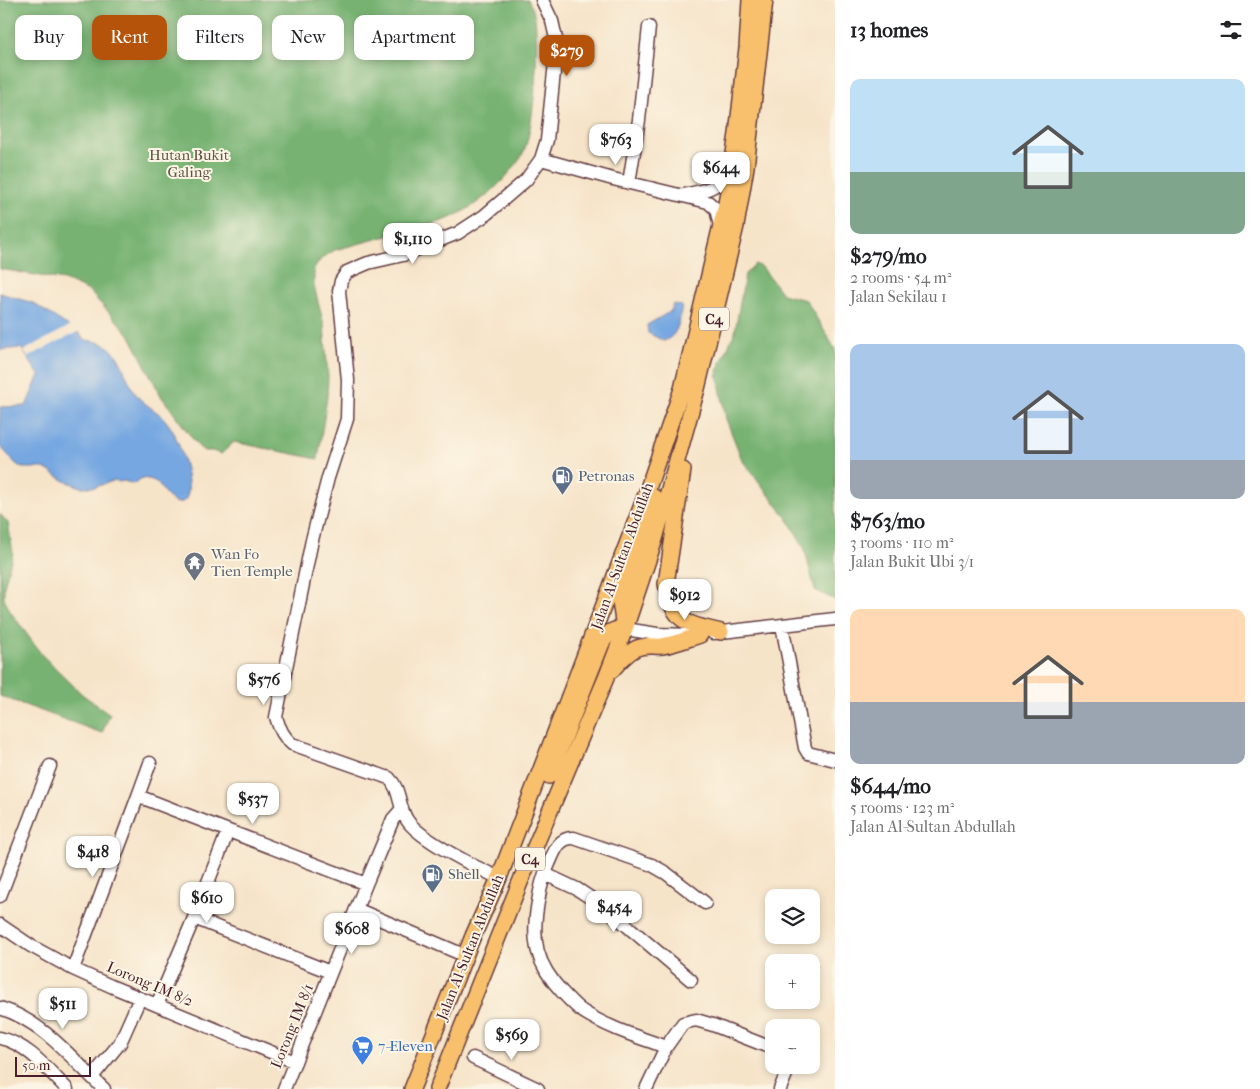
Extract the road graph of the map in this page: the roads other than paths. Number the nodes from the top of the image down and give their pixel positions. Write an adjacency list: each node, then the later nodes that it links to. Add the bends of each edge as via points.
1 (542, 0): 5 (street, via 552,21 557,43 547,140)
2 (750, 0): 6 (main road, Jalan Al-Sultan Abdullah / C4)
3 (765, 0): 10 (main road, Jalan Al-Sultan Abdullah / C4, via 736,226)
4 (649, 27): 7 (street)
5 (541, 158): 7 (street); 21 (street, via 526,180 484,216 458,233 402,255 368,263 347,272 341,281 339,292 348,380 347,419 312,540 276,717 279,728 292,744 389,778 396,786)
6 (733, 161): 8 (street, via 720,183); 9 (main road, Jalan Al-Sultan Abdullah / C4)
7 (629, 183): 8 (street)
8 (684, 196): 9 (street, via 713,205)
9 (721, 228): 10 (main road, Jalan Al-Sultan Abdullah / C4)
10 (690, 389): 13 (main road, via 620,601); 14 (main road, via 666,584 673,610 682,620); 24 (main road, Jalan Al-Sultan Abdullah / C4)
11 (835, 619): 12 (street)
12 (782, 625): 14 (street); 17 (street, via 802,742 808,752)
13 (625, 629): 15 (street, via 657,634); 16 (main road, Jalan Al-Sultan Abdullah / C4); 24 (main road, via 609,632 602,643 553,767)
14 (721, 632): 15 (street)
15 (700, 634): 16 (main road, via 678,643 635,649)
16 (606, 678): 25 (main road, Jalan Al-Sultan Abdullah / C4)
17 (835, 760)
18 (150, 763): 20 (street)
19 (50, 766): 28 (street)
20 (138, 796): 22 (street); 34 (street)
21 (401, 810): 24 (street, via 420,834); 26 (street, Lorong IM 8/1, via 393,819)
22 (228, 831): 26 (street); 31 (street)
23 (545, 874): 27 (street); 29 (street, via 559,843 567,837 574,838 652,865); 36 (street, via 606,908)
24 (499, 878): 33 (main road, Jalan Al-Sultan Abdullah / C4)
25 (521, 880): 27 (street); 51 (main road, Jalan Al-Sultan Abdullah / C4)
26 (366, 884): 30 (street, Lorong IM 8/1)
27 (540, 889): 42 (street, via 535,942 541,964 552,982 583,1011 612,1027)
28 (0, 896)
29 (705, 903)
30 (356, 909): 33 (street); 35 (street, Lorong IM 8/1)
31 (194, 918): 35 (street); 38 (street)
32 (0, 925): 34 (street, Lorong IM 8/2)
33 (466, 956): 50 (main road, Jalan Al-Sultan Abdullah / C4)
34 (73, 969): 37 (street, Lorong IM 8/2)
35 (330, 972): 44 (street, Lorong IM 8/1)
36 (691, 980)
37 (140, 998): 38 (street, Lorong IM 8/2); 46 (street, via 120,1044)
38 (157, 1005): 44 (street, Lorong IM 8/2)
39 (0, 1008): 46 (street, via 38,1027)
40 (0, 1038): 47 (street, via 18,1044)
41 (765, 1045): 42 (street, via 696,1020 683,1023)
42 (666, 1047): 53 (street)
43 (473, 1058): 52 (street)
44 (295, 1062): 49 (street, Lorong IM 8/1)
45 (786, 1074): 54 (street)
46 (92, 1077): 48 (street)
47 (67, 1089)
48 (104, 1089)
49 (284, 1089)
50 (412, 1089)
51 (437, 1089)
52 (538, 1089)
53 (646, 1089)
54 (780, 1089)

